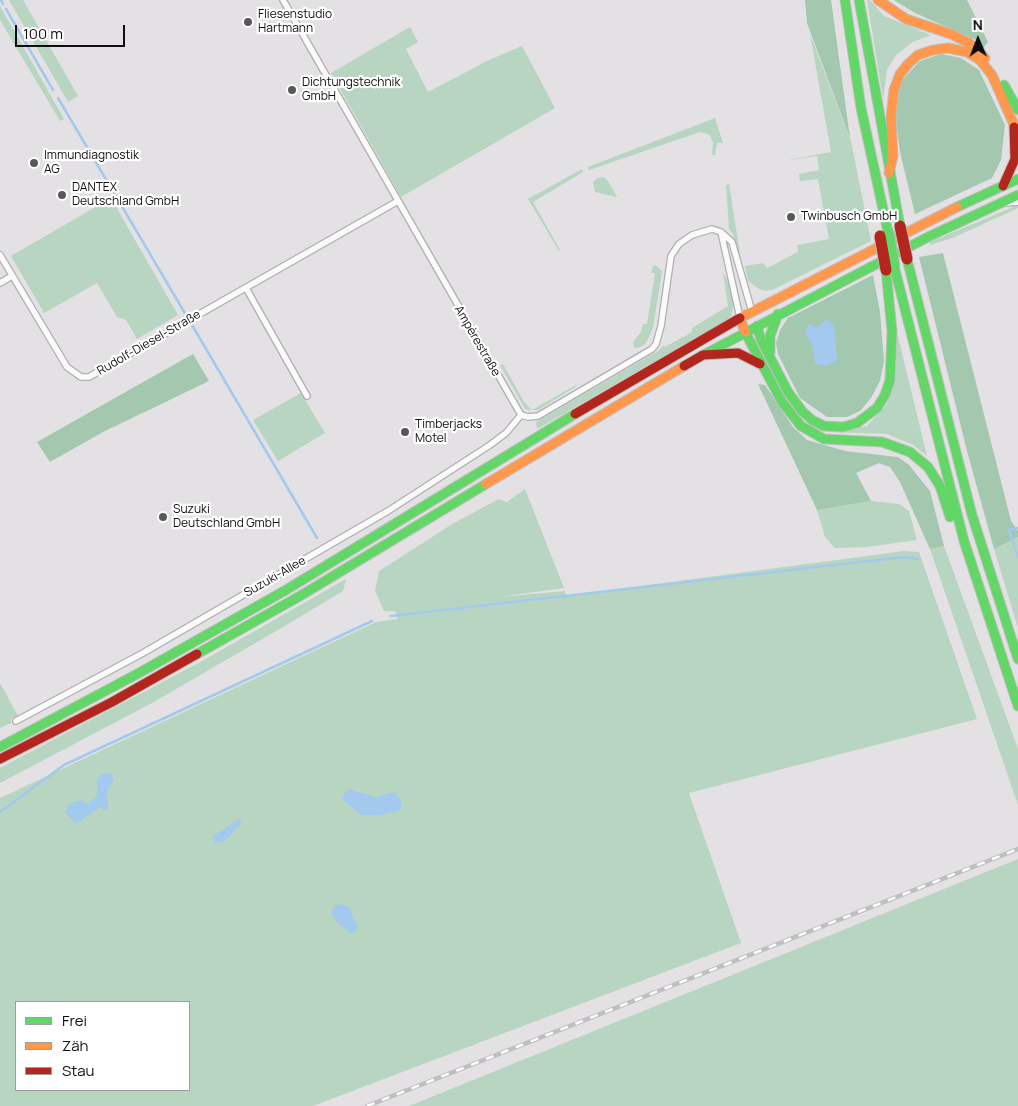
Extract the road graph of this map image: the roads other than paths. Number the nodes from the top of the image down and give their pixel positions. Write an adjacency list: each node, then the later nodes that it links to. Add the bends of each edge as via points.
1 (283, 0): 11 (street, Ampèrestraße)
2 (845, 0): 16 (main road, bridge, via 861,108 880,200 877,217 884,234)
3 (859, 0): 7 (main road)
4 (878, 0): 5 (main road, via 906,19 969,43 995,70)
5 (1018, 110)
6 (1016, 128): 7 (main road, via 992,75 980,60 966,52 948,48 932,50 918,55 900,74 894,90 891,117 893,156); 9 (main road, via 1015,159)
7 (889, 173): 30 (main road, bridge, via 907,259 970,505)
8 (1018, 179): 9 (main road)
9 (1003, 186): 20 (main road, via 850,260)
10 (1018, 195): 13 (main road)
11 (398, 201): 19 (street, Rudolf-Diesel-Straße); 28 (street, Ampèrestraße)
12 (1018, 202): 13 (street)
13 (999, 204): 21 (main road)
14 (721, 232): 20 (street, via 734,246); 22 (street); 28 (street, via 712,229 702,231 685,238 674,249 660,332 652,349 538,416)
15 (0, 255): 17 (street, Rudolf-Diesel-Straße)
16 (890, 268): 26 (main road, via 890,373 885,394 868,416 843,427 818,424 794,402); 29 (main road)
17 (12, 276): 18 (street); 19 (street, Rudolf-Diesel-Straße, via 67,367 80,377 98,374)
18 (0, 283)
19 (246, 288): 27 (street)
20 (752, 312): 22 (main road); 23 (main road)
21 (778, 314): 23 (main road); 26 (main road)
22 (740, 318): 24 (main road); 33 (main road, via 651,368 286,590)
23 (757, 326): 24 (main road); 26 (main road)
24 (745, 332): 25 (main road); 26 (main road)
25 (703, 355): 26 (main road, via 738,353); 34 (main road, via 300,596 112,702)
26 (766, 362): 29 (main road, via 794,420 815,435 831,440 892,444 918,457 940,486 951,519)
27 (307, 396)
28 (521, 415): 32 (street, Suzuki-Allee, via 506,433 490,445 388,511 143,653)
29 (964, 540): 31 (main road)
30 (1018, 659)
31 (1018, 706)
32 (16, 721)
33 (0, 747)
34 (0, 760)

